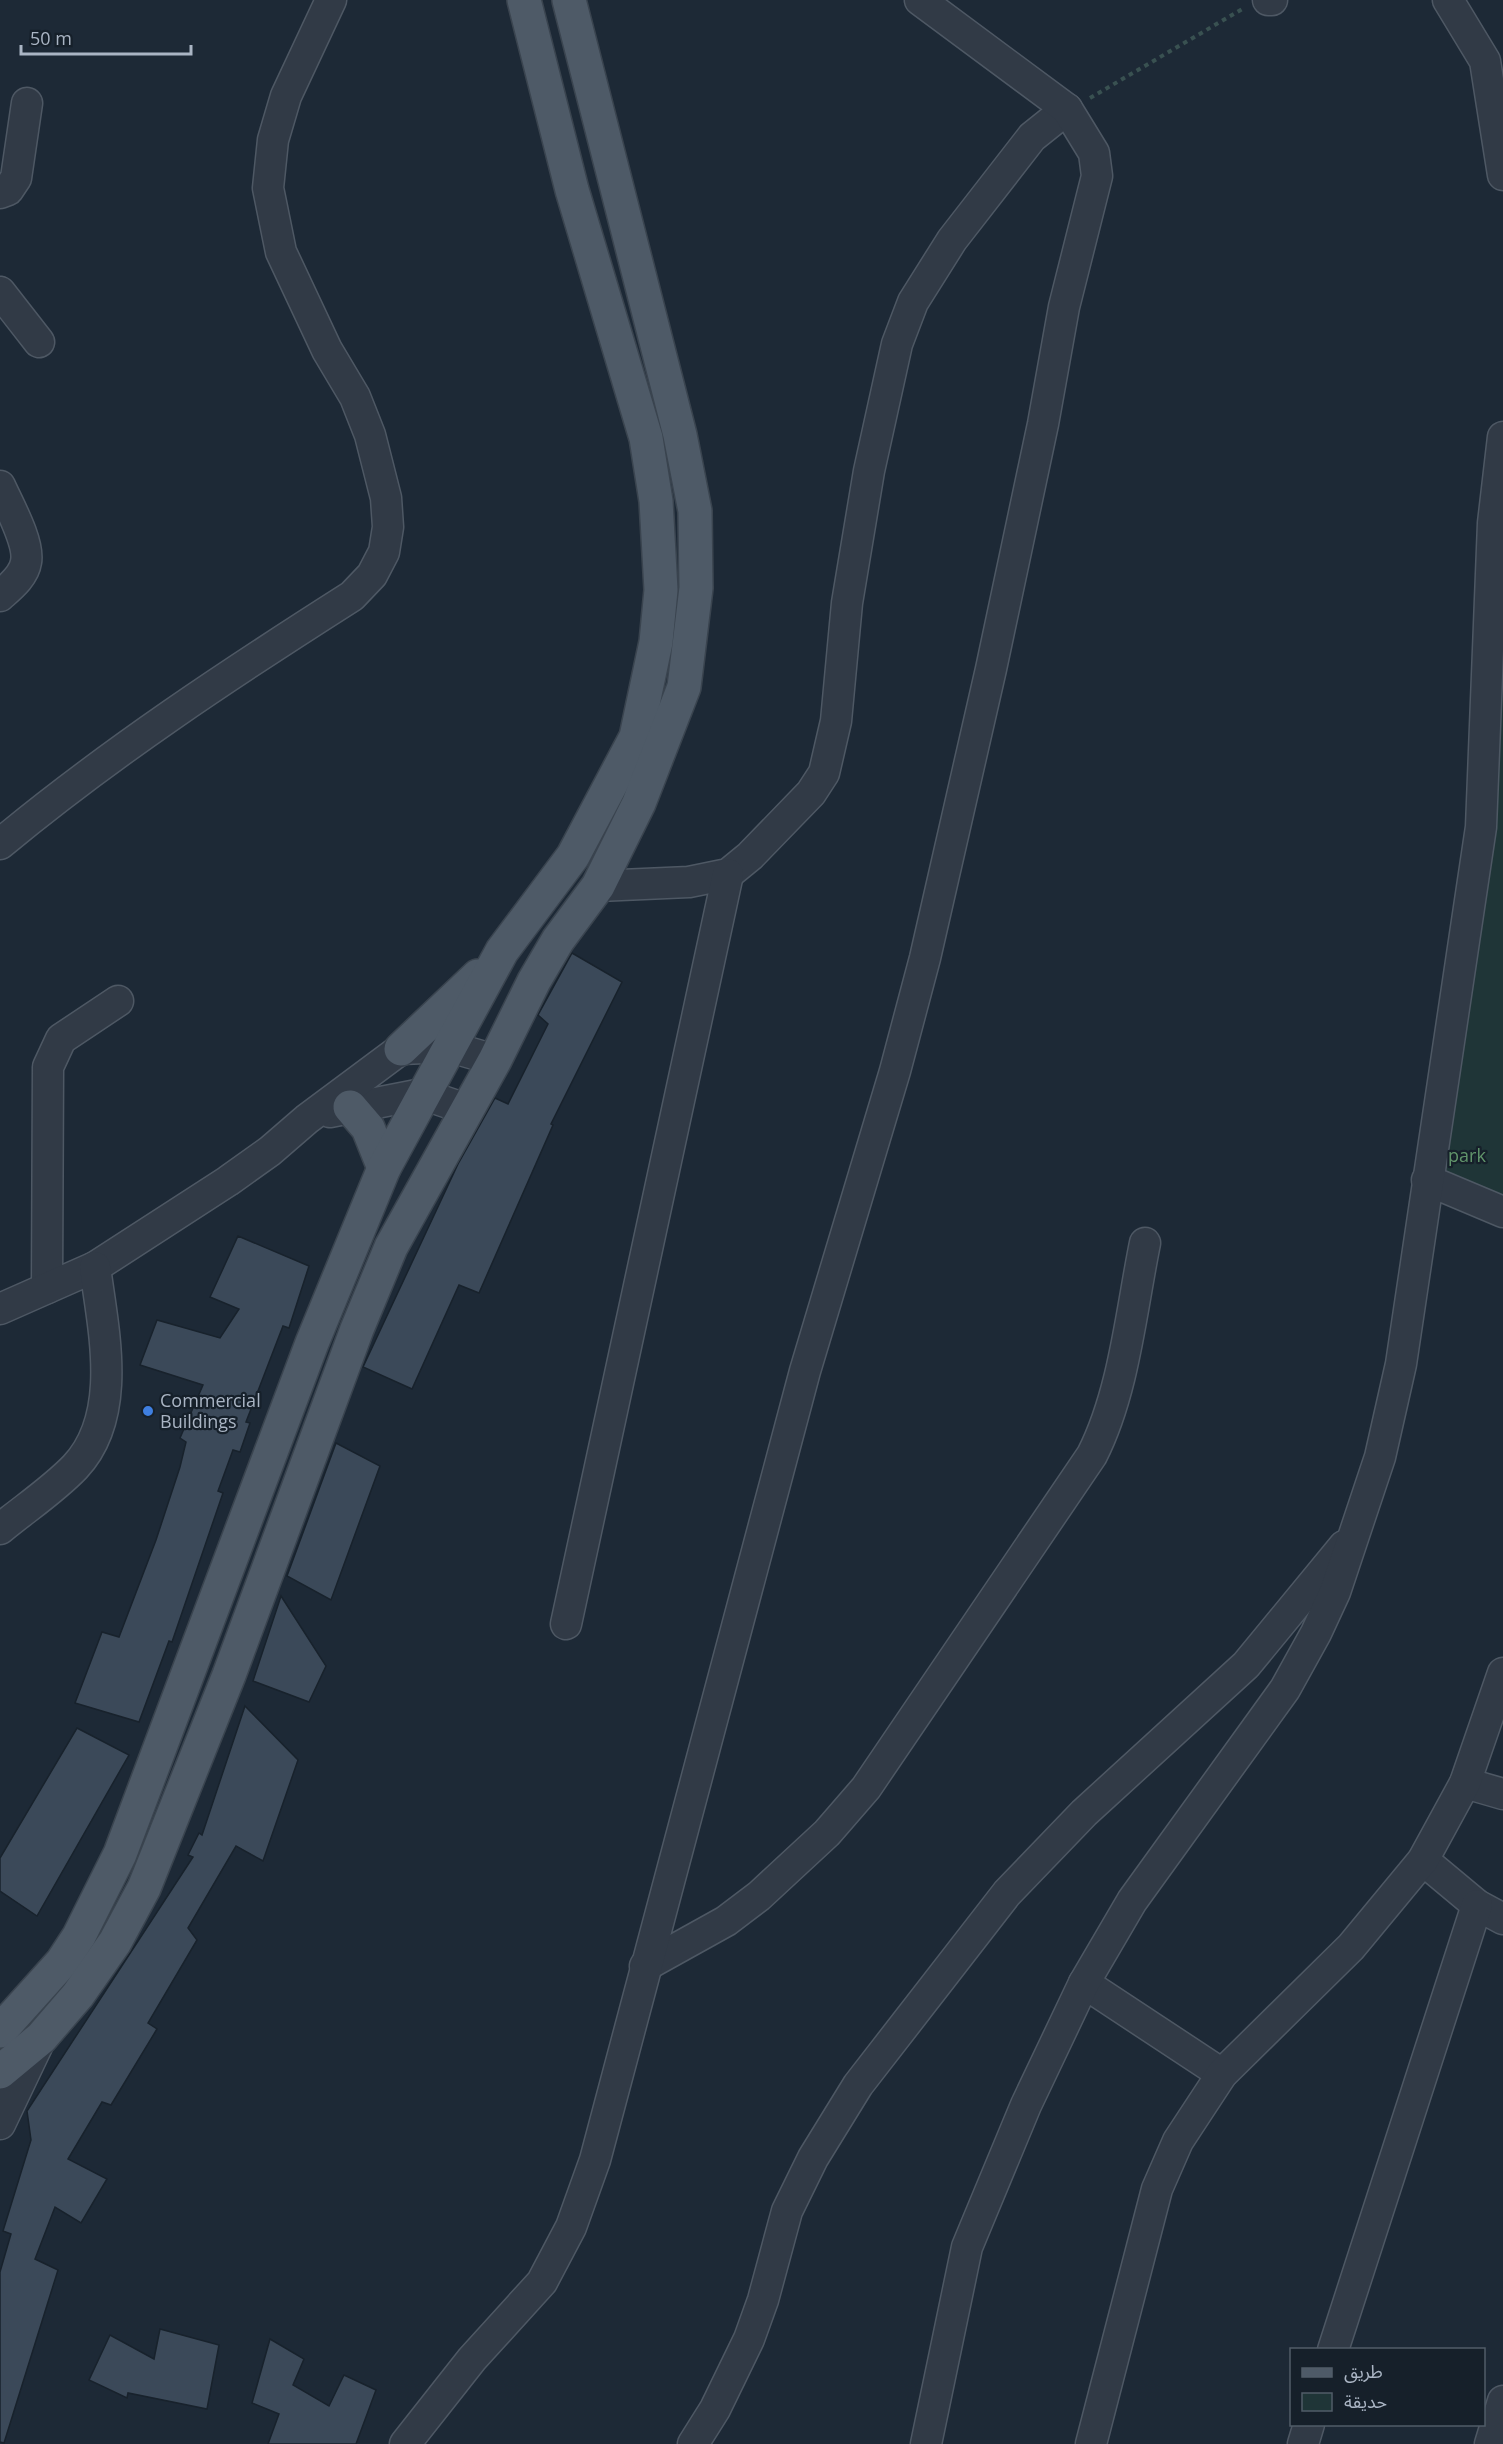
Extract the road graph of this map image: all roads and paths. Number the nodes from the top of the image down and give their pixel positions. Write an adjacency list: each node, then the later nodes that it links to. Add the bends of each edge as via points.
1 (331, 0): 19 (street, via 286,96 273,140 268,188 281,252 327,350 355,397 370,435 387,507 384,552 372,575 352,596 186,704)
2 (524, 0): 15 (main road, via 572,190)
3 (568, 0): 13 (main road)
4 (920, 0): 8 (street)
5 (1448, 0): 9 (street, via 1485,61)
6 (1263, 1): 8 (path)
7 (27, 103): 10 (street, via 16,177 9,190)
8 (1067, 110): 20 (street, via 1032,136 998,178 952,240 914,302 897,344 869,471 845,613 836,721 824,773 811,794); 47 (street, via 1094,153 1097,176 1064,307 1043,424 962,802 895,1071 805,1371)
9 (1503, 175)
10 (0, 194)
11 (0, 292): 12 (street)
12 (39, 342)
13 (680, 435): 15 (main road); 21 (main road, via 695,511 696,588 684,687 639,803)
14 (1503, 437): 16 (street)
15 (646, 438): 22 (main road, via 656,501 661,590 656,642 636,737 573,856)
16 (1501, 469): 32 (street, via 1492,534 1481,827)
17 (0, 486): 18 (street, via 26,548 26,563 18,578)
18 (0, 596)
19 (0, 844)
20 (728, 874): 21 (street, via 689,882); 40 (street)
21 (598, 886): 26 (main road, via 558,940)
22 (502, 951): 24 (main road); 25 (main road)
23 (118, 1001): 36 (street, via 61,1039 48,1067)
24 (450, 1047): 25 (street); 26 (street); 27 (main road)
25 (401, 1049): 30 (street)
26 (495, 1059): 29 (main road)
27 (422, 1094): 28 (street); 29 (street); 31 (main road)
28 (350, 1107): 30 (street); 31 (main road, via 368,1128)
29 (466, 1109): 50 (main road, via 391,1247 357,1329 229,1675 144,1888 115,1942 78,1995)
30 (307, 1119): 35 (street, via 270,1151)
31 (384, 1168): 49 (main road, via 312,1343 120,1854 62,1962)
32 (1427, 1180): 33 (street); 39 (street, via 1401,1364 1380,1457)
33 (1503, 1212)
34 (1144, 1243): 47 (street, via 1113,1406 1102,1435 992,1606 866,1788 827,1833 726,1921)
35 (95, 1267): 36 (street); 38 (street, via 108,1381 90,1445 75,1467)
36 (47, 1288): 37 (street)
37 (0, 1309)
38 (0, 1529)
39 (1353, 1534): 48 (street, via 1335,1592 1285,1689 1132,1901); 58 (street, via 1246,1665 1084,1813 1007,1893 858,2085 813,2158 787,2211 749,2339)
40 (566, 1624)
41 (1503, 1673): 42 (street)
42 (1465, 1783): 43 (street); 44 (street)
43 (1503, 1794)
44 (1423, 1860): 45 (street); 52 (street, via 1351,1947)
45 (1477, 1905): 46 (street); 54 (street)
46 (1503, 1919)
47 (645, 1966): 57 (street, via 625,2055 571,2227 542,2282 472,2360)
48 (1084, 1983): 52 (street); 59 (street, via 1026,2105 967,2247)
49 (0, 2031)
50 (41, 2038): 51 (main road); 53 (street)
51 (0, 2072)
52 (1222, 2074): 60 (street, via 1178,2141 1157,2189)
53 (0, 2124)
54 (1334, 2348)
55 (1503, 2401): 62 (street)
56 (1308, 2426): 61 (street)
57 (405, 2444)
58 (693, 2444)
59 (926, 2444)
60 (1091, 2444)
61 (1303, 2444)
62 (1490, 2444)

